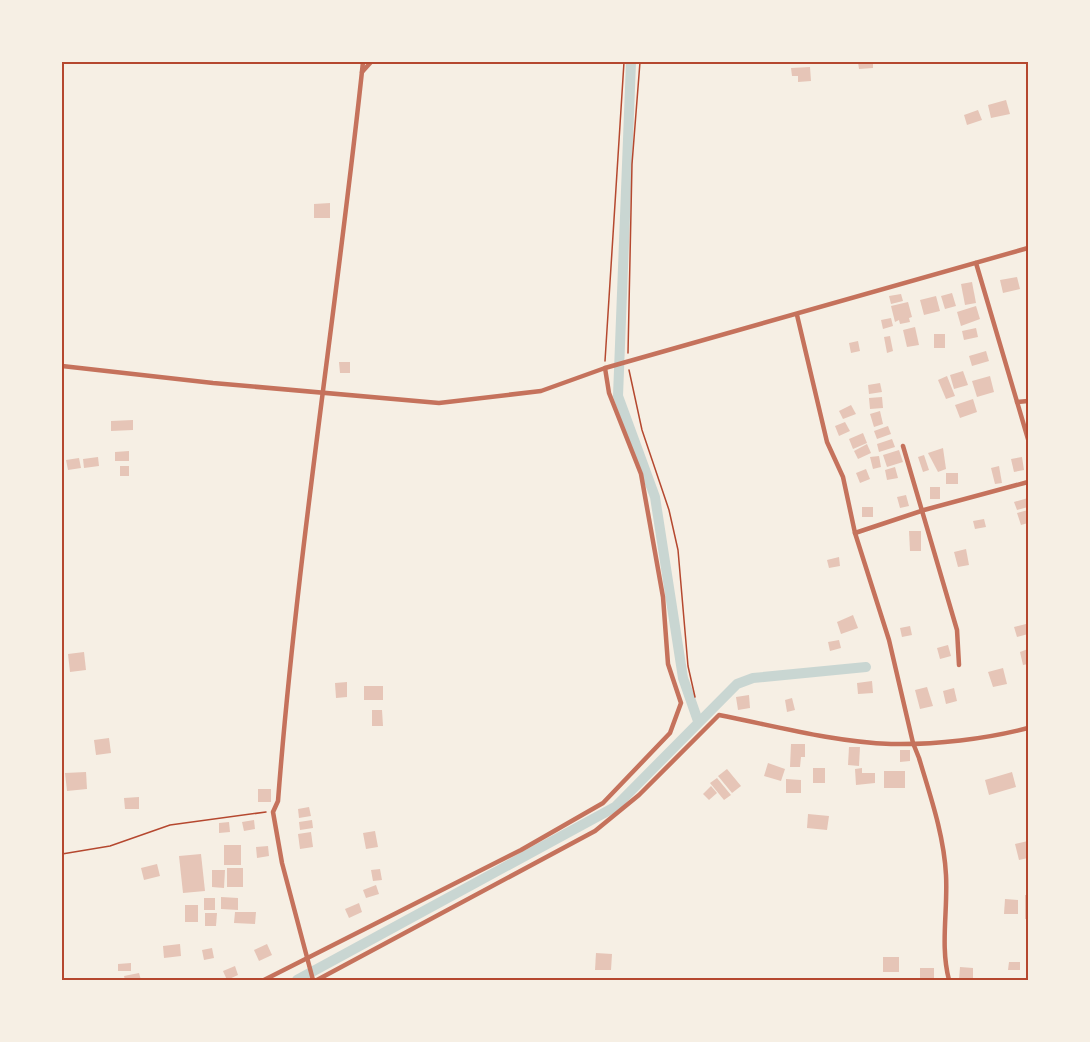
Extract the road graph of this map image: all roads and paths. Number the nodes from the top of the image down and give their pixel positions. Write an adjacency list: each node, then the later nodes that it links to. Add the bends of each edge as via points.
1 (363, 62): 5 (street)
2 (371, 62): 5 (street)
3 (624, 62): 11 (path)
4 (640, 62): 9 (path, via 632,165)
5 (362, 72): 12 (street, via 333,322)
6 (1029, 248): 7 (street)
7 (976, 263): 8 (street); 14 (street)
8 (797, 315): 9 (street); 19 (street)
9 (627, 362): 11 (street); 21 (path, via 642,430 678,550 688,666)
10 (62, 366): 12 (street)
11 (605, 368): 12 (street, via 541,391 439,403); 26 (street, via 609,393 641,474 663,597 668,664 681,703 670,733 603,803 521,850)
12 (321, 392): 24 (street, via 278,801)
13 (1029, 401): 14 (street)
14 (1017, 402): 15 (street)
15 (1029, 439)
16 (903, 446): 18 (street)
17 (1029, 482): 18 (street)
18 (924, 510): 19 (street); 20 (street, via 957,630)
19 (855, 533): 23 (street, via 889,640)
20 (959, 665)
21 (695, 696)
22 (1029, 728): 23 (street)
23 (913, 743): 27 (street, via 843,738 719,715 639,795 595,831); 29 (street, via 943,852 944,963)
24 (273, 812): 25 (path, via 170,825 110,846); 26 (street, via 286,884)
25 (62, 854)
26 (307, 959): 27 (street); 28 (street)
27 (314, 980)
28 (264, 981)
29 (949, 981)

